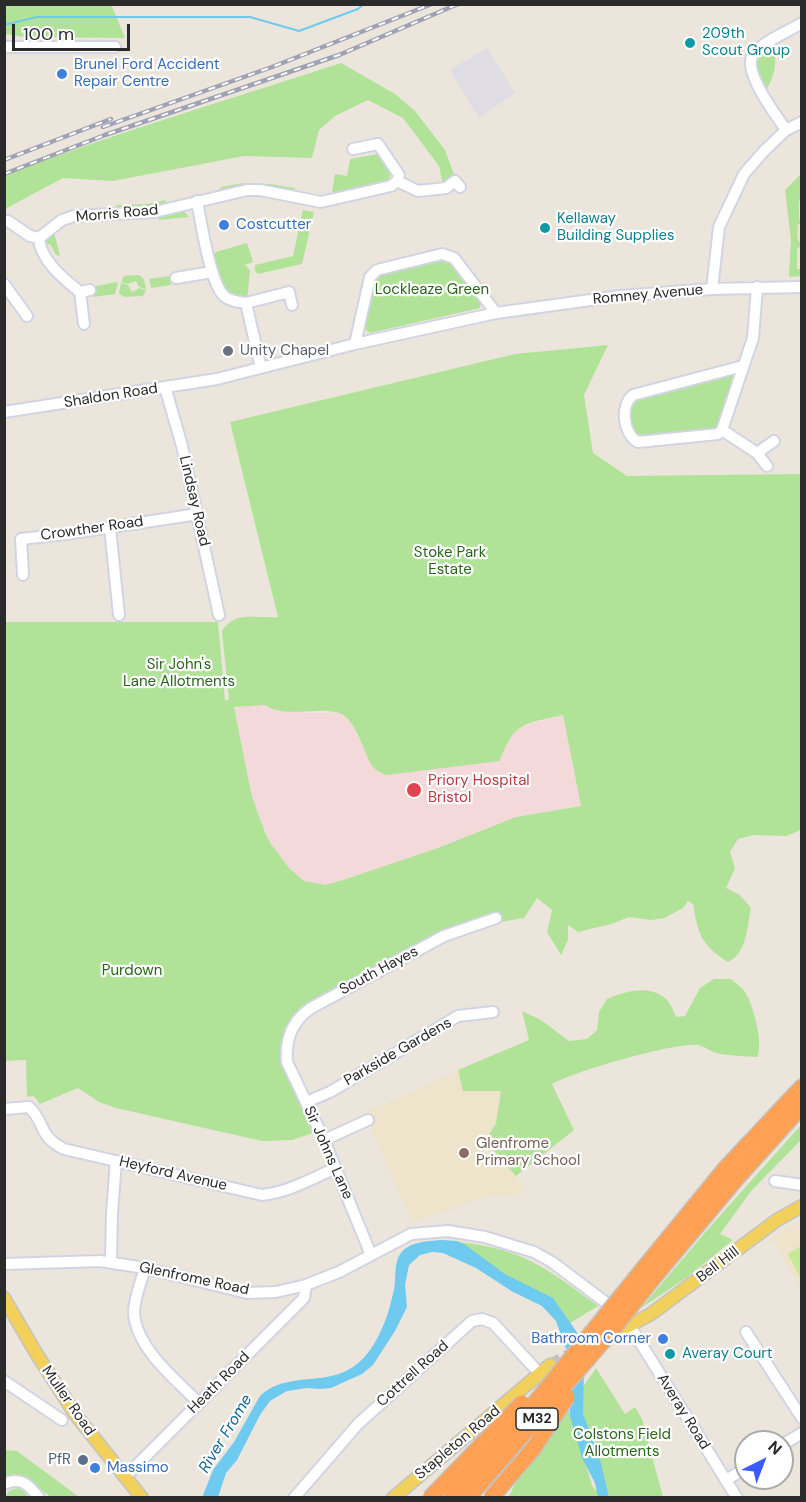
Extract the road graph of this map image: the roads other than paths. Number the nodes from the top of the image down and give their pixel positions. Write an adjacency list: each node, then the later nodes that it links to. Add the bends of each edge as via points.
1 (801, 23): 5 (street, via 762,46 751,60 752,76)
2 (4, 47): 3 (street)
3 (115, 47)
4 (801, 122): 5 (street)
5 (786, 130): 17 (street, via 744,174 719,227)
6 (353, 149): 7 (street, via 378,144 399,176)
7 (397, 181): 8 (street, via 418,191 446,188 455,181); 9 (street, Morris Road, via 391,186 321,202 254,189)
8 (459, 187)
9 (197, 201): 11 (street, Morris Road, via 155,212 74,216); 12 (street)
10 (4, 221): 11 (street)
11 (39, 238): 22 (street, via 44,254 69,283 85,292)
12 (212, 272): 13 (street); 18 (street, via 225,296)
13 (176, 278)
14 (4, 284): 21 (street)
15 (757, 287): 16 (street, Romney Avenue); 17 (street, Romney Avenue); 24 (street, via 753,338)
16 (801, 287)
17 (711, 289): 20 (street, Romney Avenue, via 620,296)
18 (246, 303): 19 (street, via 289,292); 25 (street)
19 (292, 305)
20 (496, 313): 23 (street, Romney Avenue); 23 (street, via 454,258 442,254 377,270 370,277)
21 (27, 316)
22 (84, 324)
23 (355, 344): 25 (street, Romney Avenue)
24 (743, 366): 29 (street); 29 (street, via 633,395 625,408 627,432 638,442 718,434)
25 (261, 368): 26 (street, Romney Avenue)
26 (217, 379): 27 (street, Shaldon Road)
27 (165, 387): 28 (street, Shaldon Road); 33 (street, Lindsay Road)
28 (4, 412)
29 (722, 430): 31 (street)
30 (774, 441): 31 (street)
31 (757, 453): 32 (street)
32 (767, 466)
33 (198, 514): 34 (street, Crowther Road); 37 (street, Lindsay Road)
34 (110, 528): 35 (street, Crowther Road, via 21,539); 36 (street)
35 (23, 575)
36 (119, 615)
37 (219, 615)
38 (495, 918): 40 (street, South Hayes, via 444,936 311,1008 292,1026)
39 (481, 1001): 42 (street, Parkside Gardens, via 488,1012 458,1016 330,1092)
40 (286, 1050): 42 (street, Sir Johns Lane)
41 (801, 1087): 56 (highway, M32, via 725,1169)
42 (306, 1102): 46 (street, Sir Johns Lane)
43 (801, 1106): 56 (highway, M32)
44 (4, 1109): 47 (street, Heyford Avenue, via 33,1110 44,1132 64,1149)
45 (368, 1120): 46 (street)
46 (324, 1140): 48 (street, Sir Johns Lane)
47 (117, 1161): 48 (street, Heyford Avenue, via 262,1195 292,1188); 53 (street)
48 (336, 1168): 52 (street, Sir Johns Lane)
49 (775, 1181): 50 (street)
50 (801, 1185)
51 (801, 1206): 59 (main road, Bell Hill)
52 (371, 1256): 57 (street, Glenfrome Road); 59 (street, Glenfrome Road, via 411,1234 448,1231 485,1237 552,1262)
53 (111, 1262): 54 (street, Glenfrome Road); 55 (street, Glenfrome Road)
54 (4, 1264)
55 (145, 1268): 57 (street, Glenfrome Road, via 247,1293); 65 (street, via 134,1316 141,1337 162,1367)
56 (649, 1272): 61 (highway, M32, bridge)
57 (306, 1286): 65 (street, Heath Road, via 304,1298)
58 (4, 1298): 71 (main road, Muller Road, via 61,1394)
59 (629, 1327): 72 (street, Averay Road)
60 (746, 1332): 66 (street)
61 (599, 1334): 78 (highway, M32, bridge); 79 (highway, M32, bridge); 80 (highway, M32, bridge); 81 (highway, M32, bridge, via 533,1449)
62 (550, 1365): 63 (main road, Stapleton Road)
63 (538, 1376): 68 (main road, Stapleton Road); 69 (main road); 76 (street, Cottrell Road, via 493,1323 472,1321 358,1424)
64 (4, 1381): 67 (street, via 47,1403)
65 (199, 1403): 71 (street, Heath Road)
66 (801, 1418)
67 (62, 1420)
68 (479, 1425): 69 (main road, via 500,1423); 77 (main road, Stapleton Road)
69 (513, 1434): 82 (main road)
70 (734, 1475): 72 (street)
71 (125, 1477): 75 (main road, Muller Road)
72 (726, 1480): 83 (street, Averay Road)
73 (4, 1484): 74 (street, via 24,1482)
74 (36, 1496)
75 (141, 1497)
76 (294, 1497)
77 (393, 1497)
78 (430, 1497)
79 (451, 1497)
80 (468, 1497)
81 (491, 1497)
82 (500, 1497)
83 (737, 1497)

